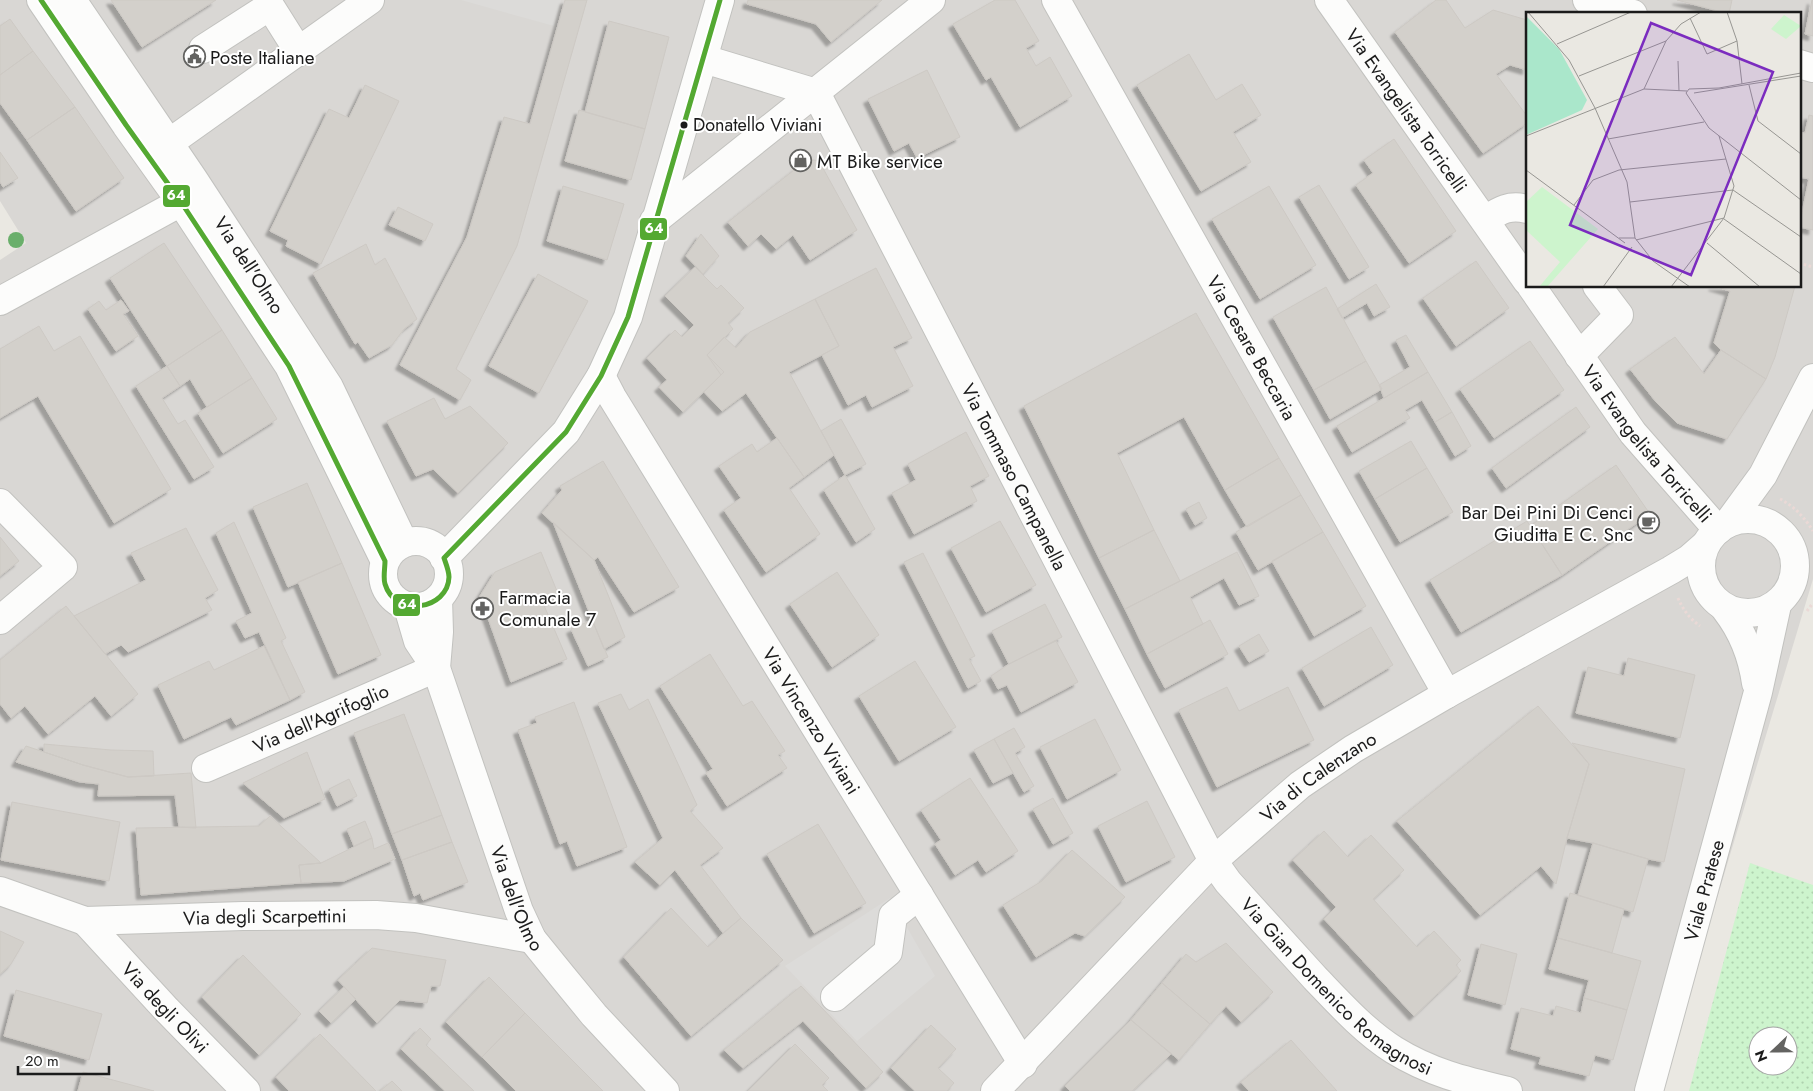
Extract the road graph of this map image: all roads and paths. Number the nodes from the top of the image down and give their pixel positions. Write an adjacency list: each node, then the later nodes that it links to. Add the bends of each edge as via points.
1 (41, 0): 17 (street, Via dell'Olmo)
2 (72, 0): 16 (street, Via dell'Olmo)
3 (370, 0): 11 (street)
4 (720, 0): 12 (street)
5 (931, 0): 15 (street)
6 (1056, 0): 48 (street, Via Cesare Beccaria)
7 (1329, 0): 19 (street, Via Evangelista Torricelli)
8 (1587, 0): 9 (street)
9 (1626, 12)
10 (203, 49): 11 (street, via 270,6)
11 (299, 52): 16 (street)
12 (704, 59): 15 (street); 20 (street)
13 (1800, 64): 14 (street)
14 (1813, 68)
15 (816, 93): 20 (street); 50 (street, Via Tommaso Campanella)
16 (169, 143): 34 (street, Via dell'Olmo, via 329,387)
17 (181, 202): 26 (street); 34 (street, Via dell'Olmo, via 290,366)
18 (1526, 209): 19 (street, via 1504,208)
19 (1485, 220): 23 (street, Via Evangelista Torricelli)
20 (654, 221): 28 (street, via 628,316)
21 (1800, 263): 22 (path)
22 (1813, 267)
23 (1526, 279)
24 (1532, 288): 27 (street, Via Evangelista Torricelli)
25 (1598, 288): 27 (street, Via Evangelista Torricelli, via 1619,316)
26 (0, 301)
27 (1579, 356): 32 (street, Via Evangelista Torricelli, via 1633,432)
28 (601, 376): 35 (street, via 566,432); 52 (street, Via Vincenzo Viviani)
29 (1813, 378): 30 (street, Via di Calenzano)
30 (1753, 491): 32 (street, Via di Calenzano); 33 (path, via 1787,503 1801,515)
31 (0, 503): 43 (street, via 63,567)
32 (1717, 533): 33 (street, via 1743,520 1760,521); 36 (street, Via di Calenzano, via 1689,559); 42 (street, via 1701,566 1703,582 1710,595)
33 (1805, 539): 39 (street, via 1794,562 1795,573)
34 (394, 552): 35 (street, via 423,541 433,545); 41 (street, Via dell'Olmo, via 382,572 384,584 397,602)
35 (444, 558): 38 (street, Via dell'Olmo, via 448,581)
36 (1671, 570): 44 (path, via 1681,606); 48 (street, Via di Calenzano)
37 (1813, 585): 39 (street)
38 (438, 599): 41 (street, via 419,608); 46 (street, Via dell'Olmo)
39 (1782, 599): 42 (street, via 1764,611 1749,614); 45 (street, Viale Pratese)
40 (1813, 603): 45 (path, via 1798,623)
41 (408, 607): 46 (street, Via dell'Olmo, via 418,641)
42 (1726, 610): 47 (street, Viale Pratese, via 1746,643)
43 (0, 620)
44 (1700, 626)
45 (1769, 640): 47 (street, Viale Pratese)
46 (436, 668): 49 (street, Via dell'Agrifoglio); 54 (street, Via dell'Olmo, via 519,911)
47 (1758, 692): 61 (street, Viale Pratese)
48 (1447, 694): 50 (street, Via di Calenzano, via 1300,784)
49 (206, 768)
50 (1214, 861): 56 (street, Via di Calenzano); 60 (street, Via Gian Domenico Romagnosi, via 1228,882 1336,1000 1393,1050 1447,1076)
51 (0, 891): 53 (street, Via degli Scarpettini)
52 (919, 896): 55 (street, via 893,916 888,952); 56 (street, Via Vincenzo Viviani)
53 (85, 921): 54 (street, Via degli Scarpettini, via 376,915 416,918); 57 (street, Via degli Olivi)
54 (532, 939): 58 (street, Via dell'Olmo, via 594,1015)
55 (835, 997)
56 (1023, 1064): 59 (street, Via di Calenzano)
57 (246, 1091)
58 (665, 1091)
59 (995, 1091)
60 (1508, 1091)
61 (1649, 1091)

